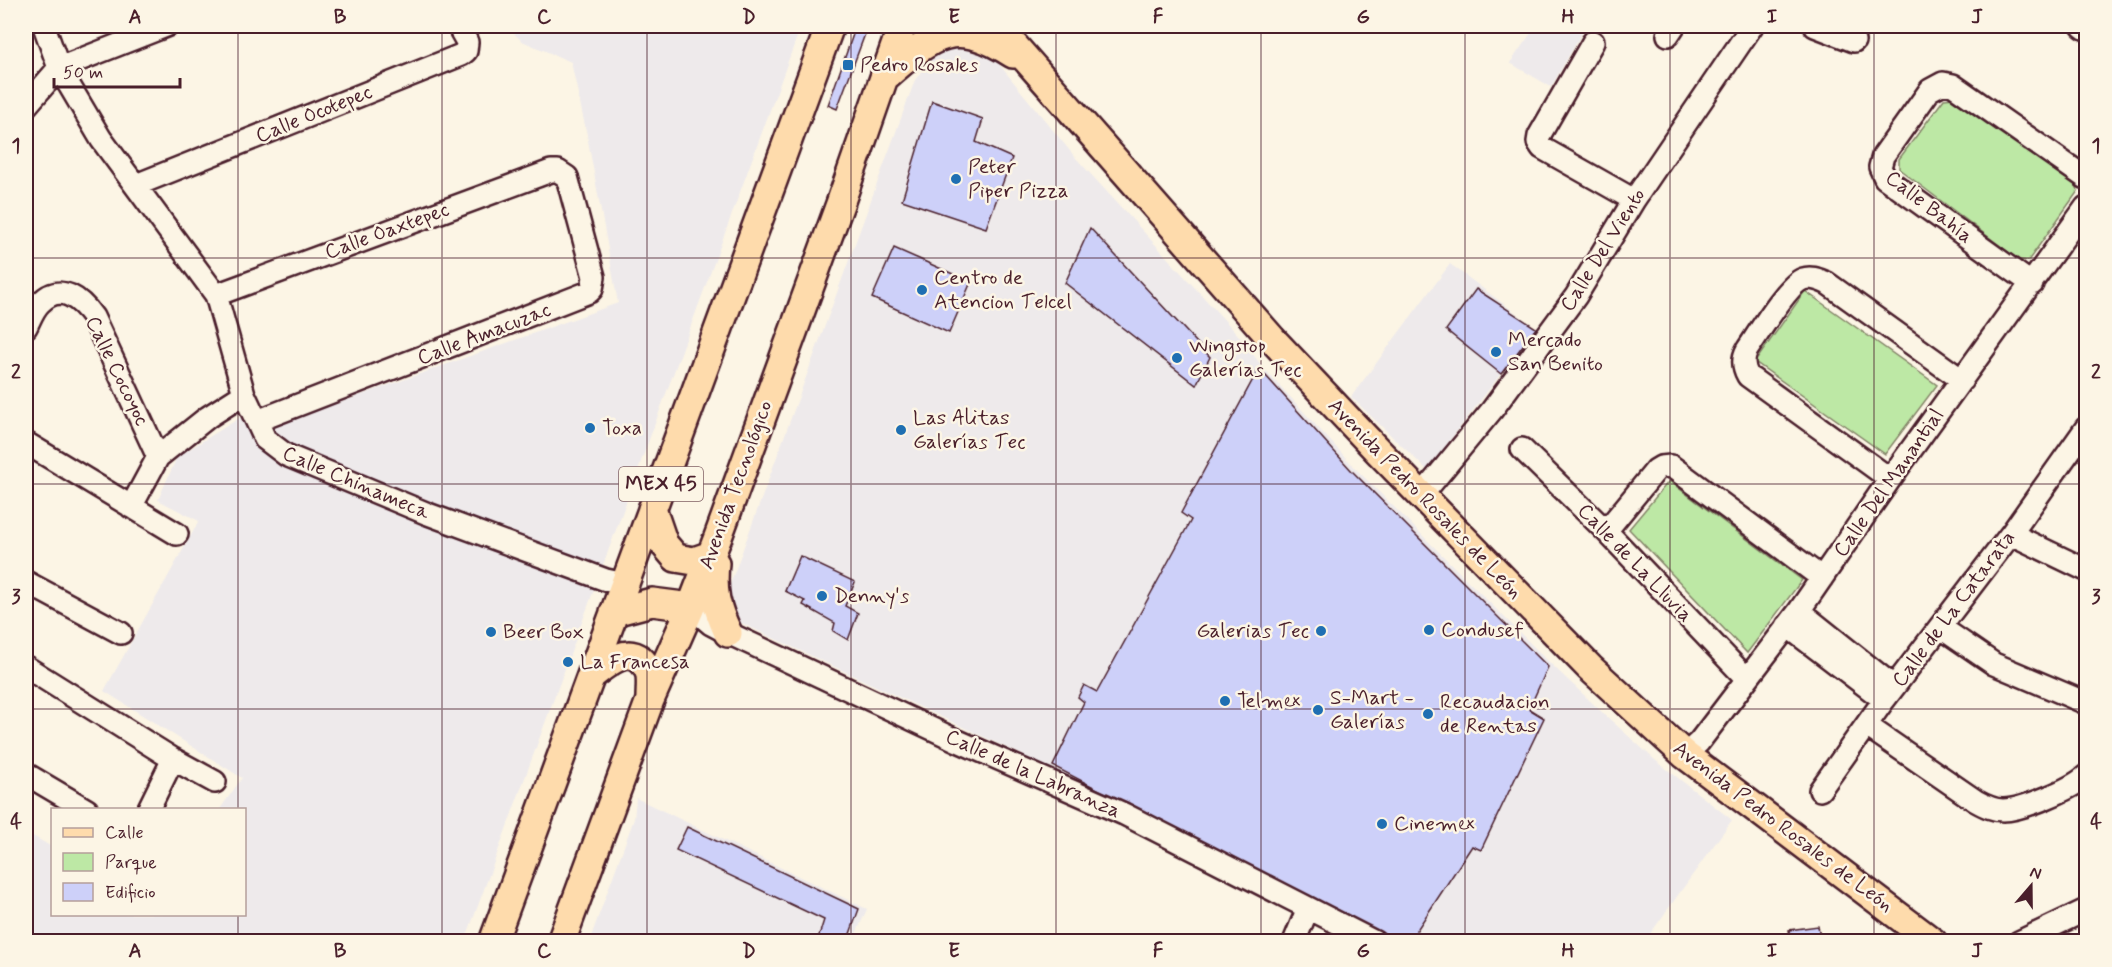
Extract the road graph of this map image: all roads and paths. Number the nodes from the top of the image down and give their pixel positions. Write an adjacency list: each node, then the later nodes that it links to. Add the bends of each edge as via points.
1 (44, 26): 15 (street, Calle Chinameca)
2 (166, 26): 15 (street)
3 (458, 26): 20 (street, Calle Ocotepec, via 468,42 466,51 460,55)
4 (830, 26): 36 (main road, MEX 45)
5 (902, 26): 16 (main road, Avenida Tecnológico / MEX 45)
6 (997, 26): 14 (main road, Avenida Pedro Rosales de León)
7 (1007, 26): 14 (main road)
8 (1752, 26): 21 (street, Calle Del Viento)
9 (1815, 26): 12 (street)
10 (2082, 26): 11 (street)
11 (2086, 29)
12 (1854, 41)
13 (1593, 42): 21 (street, via 1538,142 1542,148)
14 (1034, 67): 16 (main road, via 993,41 971,33 953,33 934,38); 34 (main road, Avenida Pedro Rosales de León, via 1272,339)
15 (59, 68): 17 (street); 20 (street, Calle Chinameca, via 101,139)
16 (884, 78): 40 (main road, Avenida Tecnológico / MEX 45)
17 (26, 106)
18 (558, 171): 24 (street, Calle Oaxtepec); 28 (street, Calle Amacuzac, via 567,177 594,277 589,292)
19 (2086, 178): 23 (street, Calle Bahía, via 1953,85 1943,83 1930,90 1882,156 1880,167 1885,178)
20 (136, 185): 24 (street, Calle Chinameca)
21 (1634, 200): 34 (street, Calle Del Viento, via 1576,296 1492,411)
22 (2086, 207): 23 (street, Calle Del Manantial)
23 (2032, 284): 26 (street, Calle Del Manantial)
24 (216, 295): 27 (street, Calle Chinameca)
25 (26, 327): 32 (street, Calle Cocoyoc, via 46,298 67,294 84,304)
26 (1962, 380): 33 (street, Calle Del Manantial); 33 (street, via 1827,283 1807,278 1793,284 1743,357 1745,370)
27 (244, 394): 28 (street, Calle Chinameca); 32 (street)
28 (257, 421): 44 (street, Calle Chinameca, via 266,439 286,455 465,529)
29 (2084, 438): 39 (street, Calle de La Catarata)
30 (26, 443): 35 (street)
31 (1522, 449): 37 (street, Calle de La Lluvia)
32 (158, 457): 35 (street)
33 (1890, 479): 42 (street, Calle Del Manantial)
34 (1421, 496): 58 (main road, Avenida Pedro Rosales de León, via 1590,668)
35 (131, 507): 38 (street)
36 (652, 509): 40 (main road, via 664,544 676,558 694,561); 44 (main road, MEX 45)
37 (1606, 531): 42 (street, via 1656,470 1671,466); 53 (street, Calle de La Lluvia)
38 (177, 534)
39 (2011, 534): 41 (street); 48 (street, Calle de La Catarata)
40 (714, 546): 45 (main road, Avenida Tecnológico / MEX 45); 50 (main road, via 714,598)
41 (2086, 570)
42 (1822, 578): 47 (street, Calle Del Manantial)
43 (26, 582): 49 (street)
44 (624, 584): 45 (main road); 46 (main road, MEX 45)
45 (691, 608): 46 (main road, via 652,602); 50 (street, Calle de la Labranza); 55 (main road, Avenida Tecnológico / MEX 45)
46 (614, 612): 52 (main road, MEX 45)
47 (1793, 619): 53 (street, Calle Del Manantial); 54 (street)
48 (1940, 627): 54 (street, Calle de La Catarata); 56 (street, via 1994,664)
49 (121, 633)
50 (728, 633): 66 (street, Calle de la Labranza, via 1124,814)
51 (26, 667): 59 (street)
52 (591, 675): 55 (main road, via 621,656 640,658 650,672); 68 (main road, MEX 45)
53 (1747, 679): 58 (street, Calle Del Manantial, via 1699,742)
54 (1889, 694): 57 (street, Calle de La Catarata)
55 (650, 700): 69 (main road, Avenida Tecnológico / MEX 45)
56 (2086, 703)
57 (1867, 726): 61 (street, via 1991,808 2019,809); 63 (street, Calle de La Catarata)
58 (1685, 754): 72 (main road, Avenida Pedro Rosales de León)
59 (173, 759): 62 (street); 65 (street)
60 (26, 774): 64 (street)
61 (2086, 776)
62 (215, 782)
63 (1820, 790)
64 (84, 808)
65 (149, 808)
66 (1308, 908): 70 (street); 71 (street, Calle de la Labranza)
67 (2086, 910): 73 (street)
68 (493, 942)
69 (561, 942)
70 (1294, 942)
71 (1375, 942)
72 (1933, 942)
73 (2019, 942)

